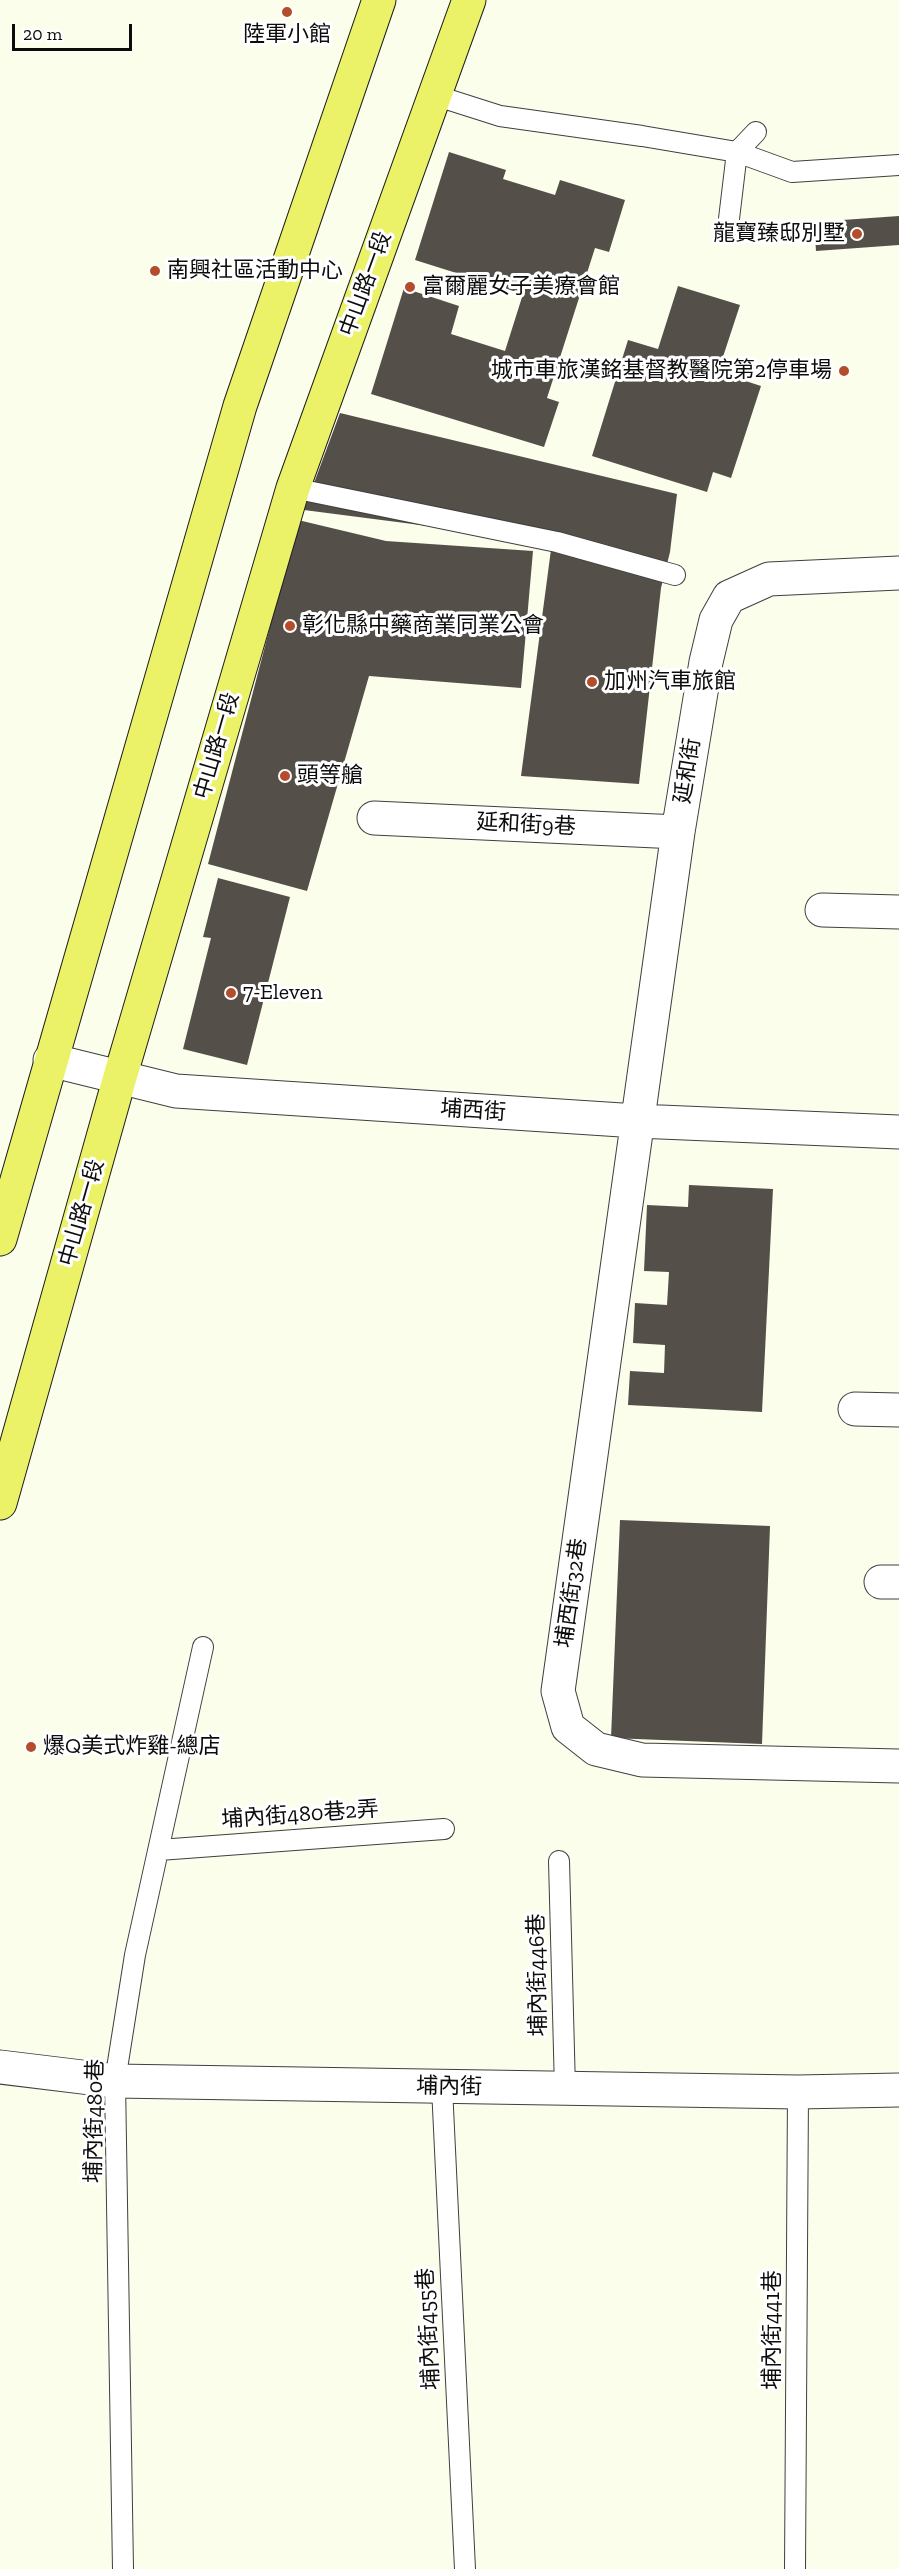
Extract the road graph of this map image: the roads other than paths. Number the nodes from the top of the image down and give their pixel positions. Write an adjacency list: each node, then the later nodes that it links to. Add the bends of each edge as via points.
1 (379, 0): 15 (main road, via 240,406)
2 (469, 0): 3 (main road, 中山路一段)
3 (434, 95): 5 (lane, via 500,116); 8 (main road, 中山路一段)
4 (756, 132): 5 (lane)
5 (737, 152): 6 (lane, via 792,172); 7 (lane)
6 (899, 165)
7 (728, 227)
8 (293, 488): 10 (lane, via 557,542); 16 (main road, 中山路一段)
9 (899, 573): 12 (street, 延和街, via 769,579 729,597 716,620 706,662)
10 (675, 575)
11 (374, 818): 12 (street, 延和街9巷)
12 (678, 832): 17 (street, 延和街)
13 (822, 910): 14 (street)
14 (899, 912)
15 (50, 1060): 16 (street, 埔西街); 19 (main road)
16 (120, 1077): 17 (street, 埔西街, via 176,1091); 22 (main road, 中山路一段)
17 (637, 1121): 18 (street, 埔西街); 25 (street, 埔西街32巷, via 558,1691 568,1727 596,1749 642,1760)
18 (899, 1132)
19 (0, 1239)
20 (855, 1409): 21 (street)
21 (899, 1410)
22 (10, 1428): 23 (main road, 中山路一段)
23 (0, 1503)
24 (203, 1647): 27 (lane, 埔內街480巷)
25 (899, 1766)
26 (444, 1829): 27 (lane, 埔內街480巷2弄)
27 (159, 1850): 30 (lane, 埔內街480巷, via 135,1955)
28 (559, 1861): 32 (lane, 埔內街446巷)
29 (0, 2067): 30 (street, 埔內街)
30 (115, 2081): 31 (street, 埔內街); 35 (lane, 埔內街480巷)
31 (442, 2087): 32 (street, 埔內街); 36 (lane, 埔內街455巷)
32 (565, 2089): 34 (street, 埔內街)
33 (899, 2090): 34 (street, 埔內街)
34 (798, 2092): 37 (lane, 埔內街441巷)
35 (123, 2569)
36 (465, 2569)
37 (795, 2569)

